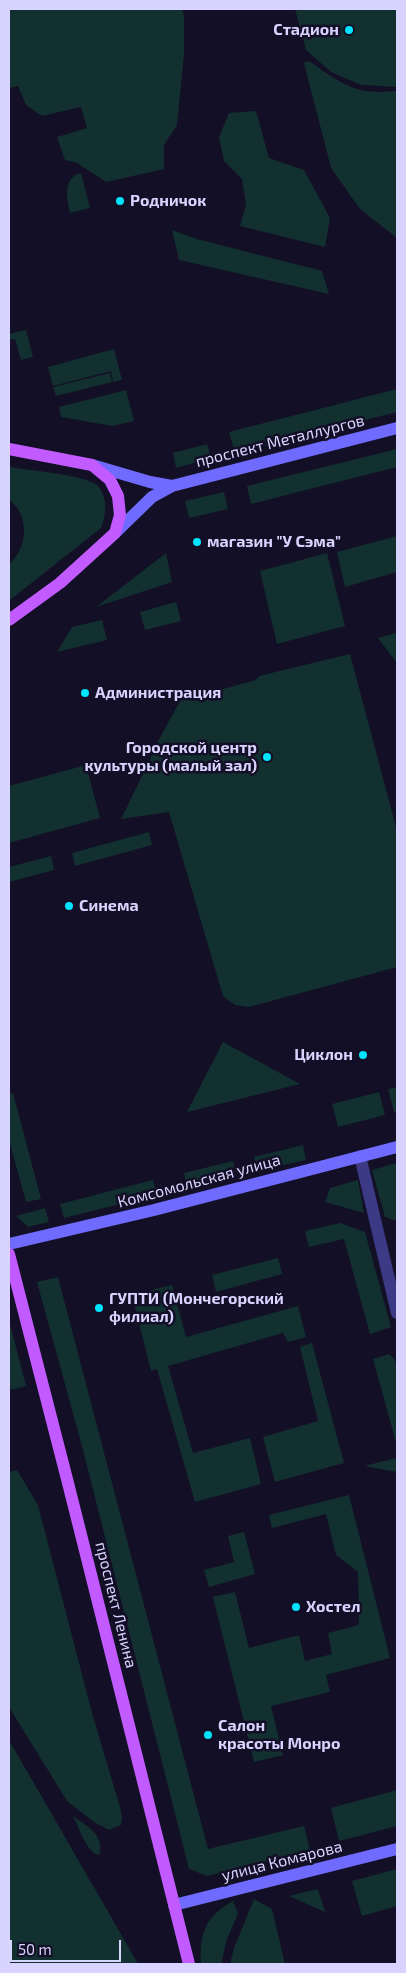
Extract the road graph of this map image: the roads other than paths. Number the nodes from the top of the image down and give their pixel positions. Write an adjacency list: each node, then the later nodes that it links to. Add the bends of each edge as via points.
1 (397, 428): 4 (street, проспект Металлургов)
2 (9, 450): 3 (main road)
3 (92, 465): 4 (street, проспект Металлургов); 5 (main road, via 110,480 118,496 120,515)
4 (172, 486): 5 (street, проспект Металлургов, via 152,497)
5 (114, 533): 6 (main road, via 60,583)
6 (10, 620)
7 (397, 1147): 8 (street, Комсомольская улица)
8 (360, 1156): 9 (street, Комсомольская улица); 11 (street)
9 (9, 1244)
10 (9, 1254): 13 (main road, проспект Ленина)
11 (397, 1313)
12 (397, 1849): 13 (street, улица Комарова)
13 (174, 1905): 14 (main road, проспект Ленина)
14 (189, 1964)

